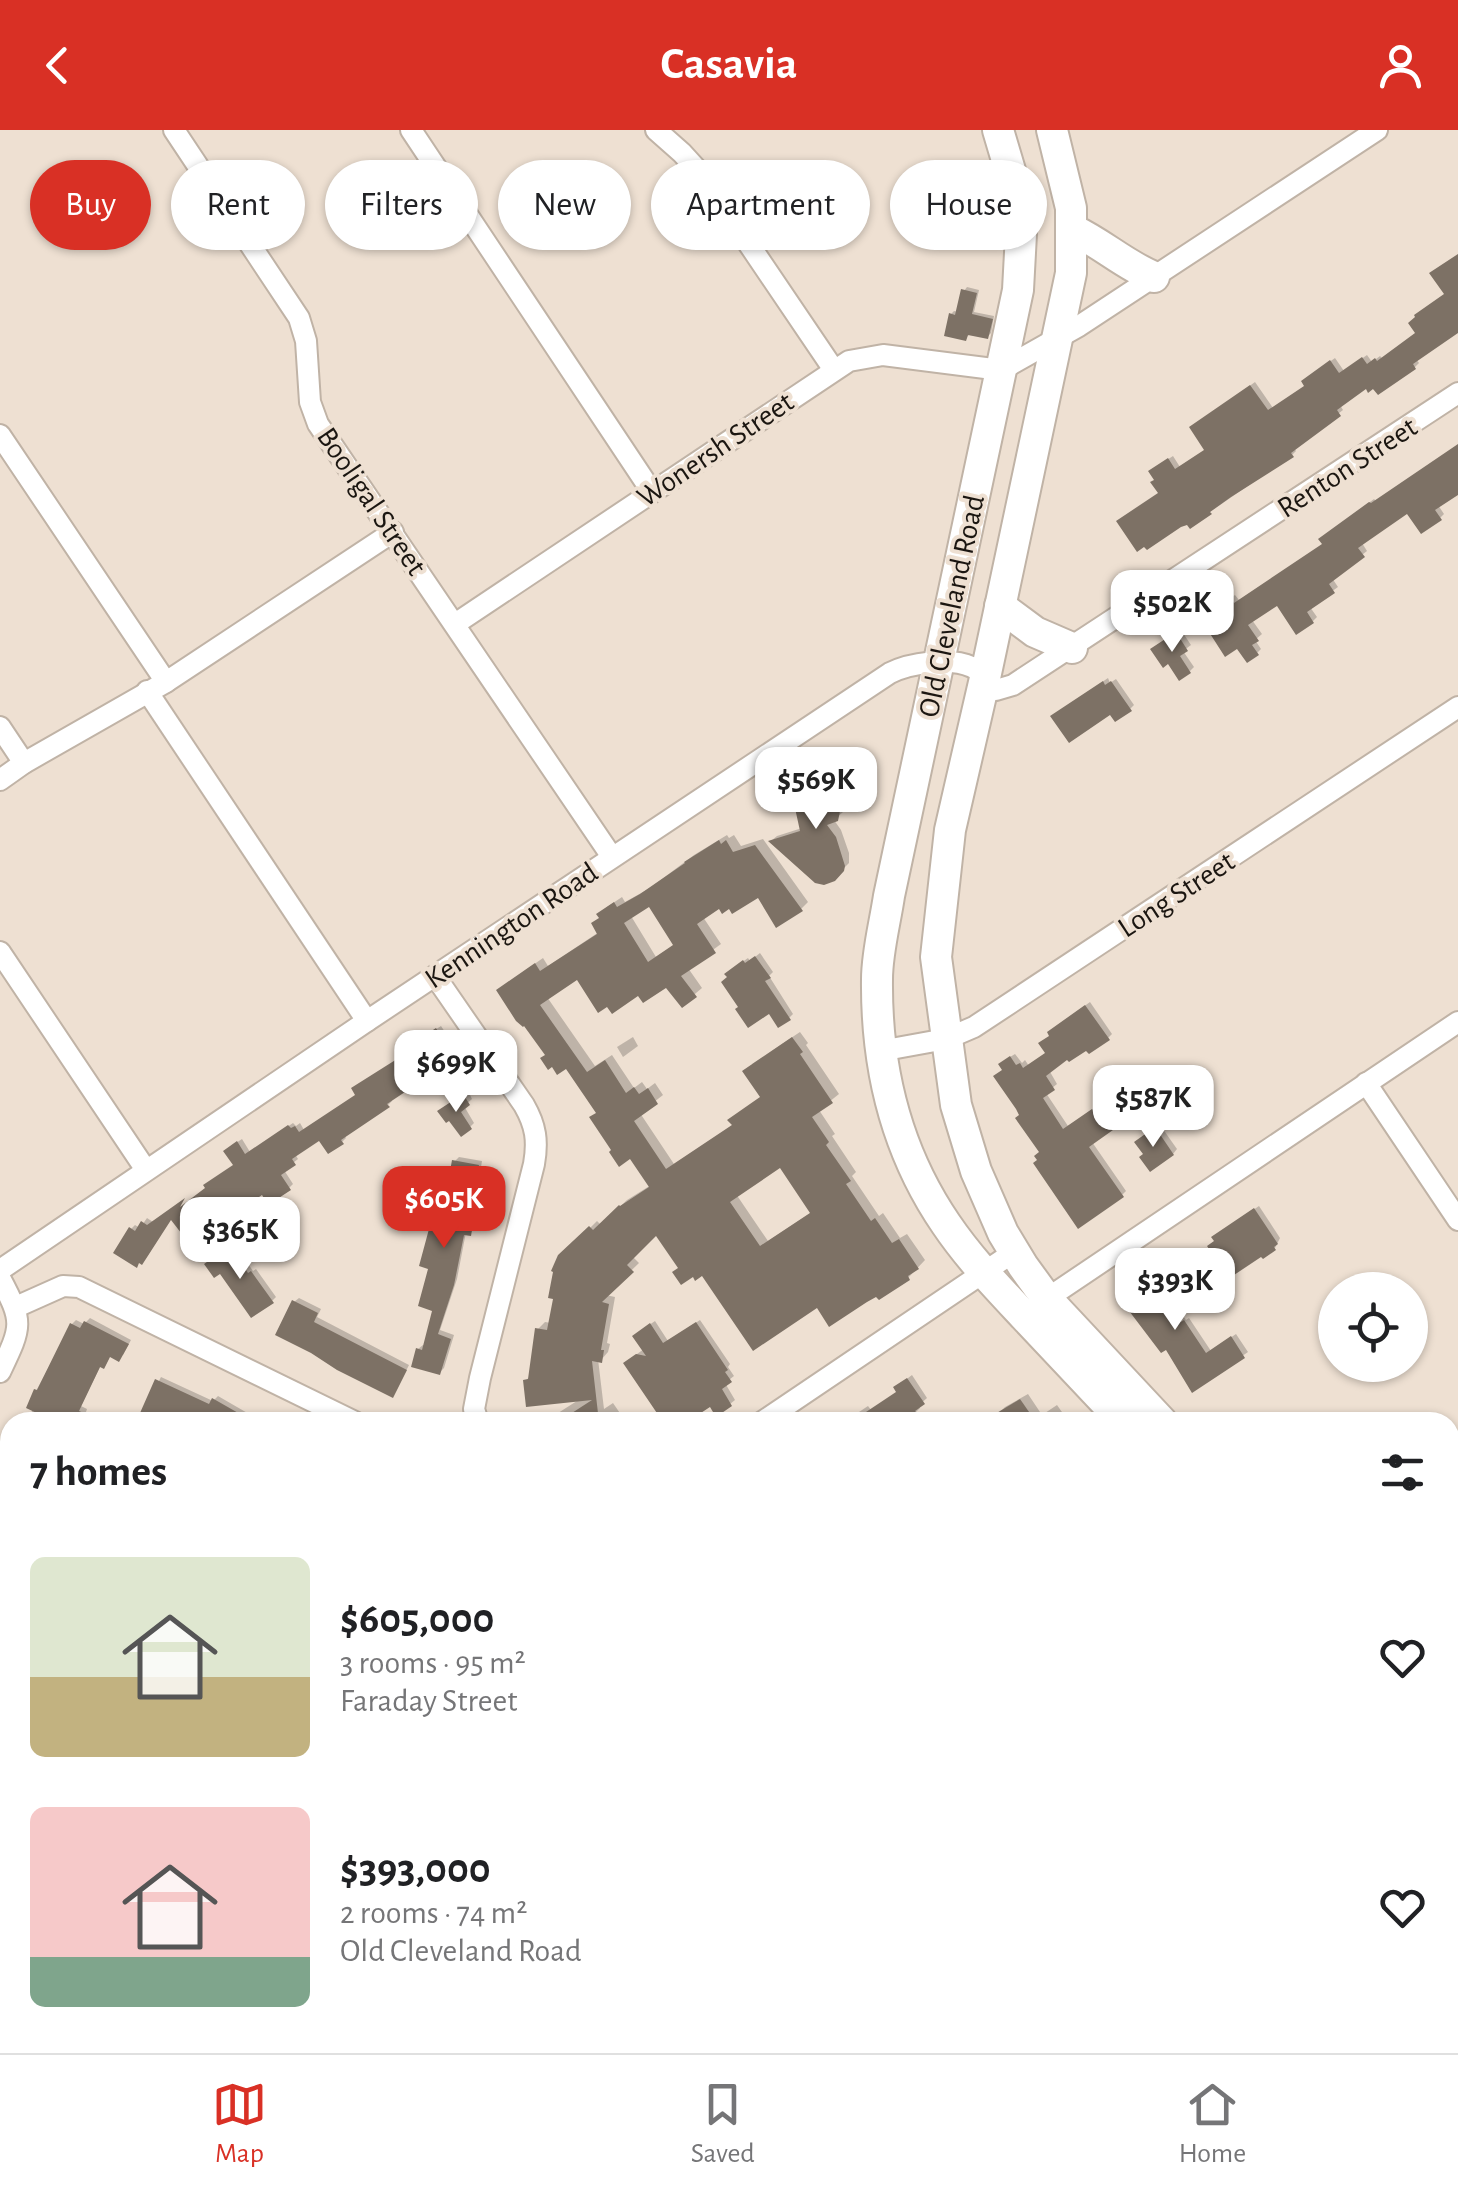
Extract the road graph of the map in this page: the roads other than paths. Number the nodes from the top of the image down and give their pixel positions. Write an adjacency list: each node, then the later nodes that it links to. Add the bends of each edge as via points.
1 (174, 130): 15 (street, Booligal Street, via 299,318 318,424)
2 (410, 130): 14 (street)
3 (656, 130): 10 (street, via 702,175)
4 (998, 130): 11 (highway, Old Cleveland Road, via 1021,234 1018,290)
5 (1052, 130): 7 (highway, Old Cleveland Road)
6 (1377, 130): 8 (street)
7 (1072, 230): 8 (highway); 9 (highway, Old Cleveland Road)
8 (1154, 278): 9 (street)
9 (1058, 338): 11 (street); 16 (highway, Old Cleveland Road)
10 (834, 370): 11 (street, Wonersh Street, via 883,355); 14 (street, Wonersh Street)
11 (1001, 370): 19 (highway, Old Cleveland Road)
12 (1458, 394): 18 (street, Renton Street)
13 (0, 435): 21 (street)
14 (652, 492): 17 (street, Wonersh Street)
15 (393, 532): 17 (street, Booligal Street); 21 (street)
16 (1000, 606): 18 (highway, via 1034,632); 20 (highway, Old Cleveland Road)
17 (455, 624): 27 (street, Booligal Street)
18 (1072, 648): 20 (street, Renton Street, via 1013,685 996,690)
19 (939, 663): 20 (street, Kennington Road, via 974,667); 27 (street, Kennington Road, via 890,673); 33 (highway, Old Cleveland Road, via 876,974)
20 (984, 678): 32 (highway, Old Cleveland Road, via 940,902 936,957)
21 (166, 682): 22 (street)
22 (147, 692): 25 (street); 30 (street)
23 (1458, 707): 32 (street, Long Street, via 974,1027)
24 (0, 727): 25 (street)
25 (24, 763): 26 (street)
26 (0, 780)
27 (612, 857): 29 (street, Kennington Road)
28 (0, 952): 35 (street)
29 (435, 976): 30 (street, Kennington Road); 45 (street, via 524,1106 537,1136)
30 (367, 1021): 35 (street, Kennington Road)
31 (1458, 1022): 34 (street)
32 (946, 1039): 33 (street, Long Street); 37 (highway, Old Cleveland Road, via 964,1134)
33 (880, 1050): 39 (highway, Old Cleveland Road, via 914,1168)
34 (1366, 1083): 36 (street); 42 (street)
35 (146, 1170): 38 (street, Kennington Road)
36 (1458, 1220)
37 (1014, 1252): 39 (street); 42 (highway, Old Cleveland Road)
38 (0, 1270)
39 (984, 1274): 42 (highway, Old Cleveland Road); 46 (street)
40 (0, 1278): 41 (street)
41 (16, 1307): 43 (street, via 18,1326); 44 (street, via 64,1286 79,1287)
42 (1035, 1307): 47 (highway, Old Cleveland Road); 48 (highway, Old Cleveland Road)
43 (0, 1372)
44 (335, 1412)
45 (472, 1412)
46 (777, 1412)
47 (1116, 1412)
48 (1151, 1412)

